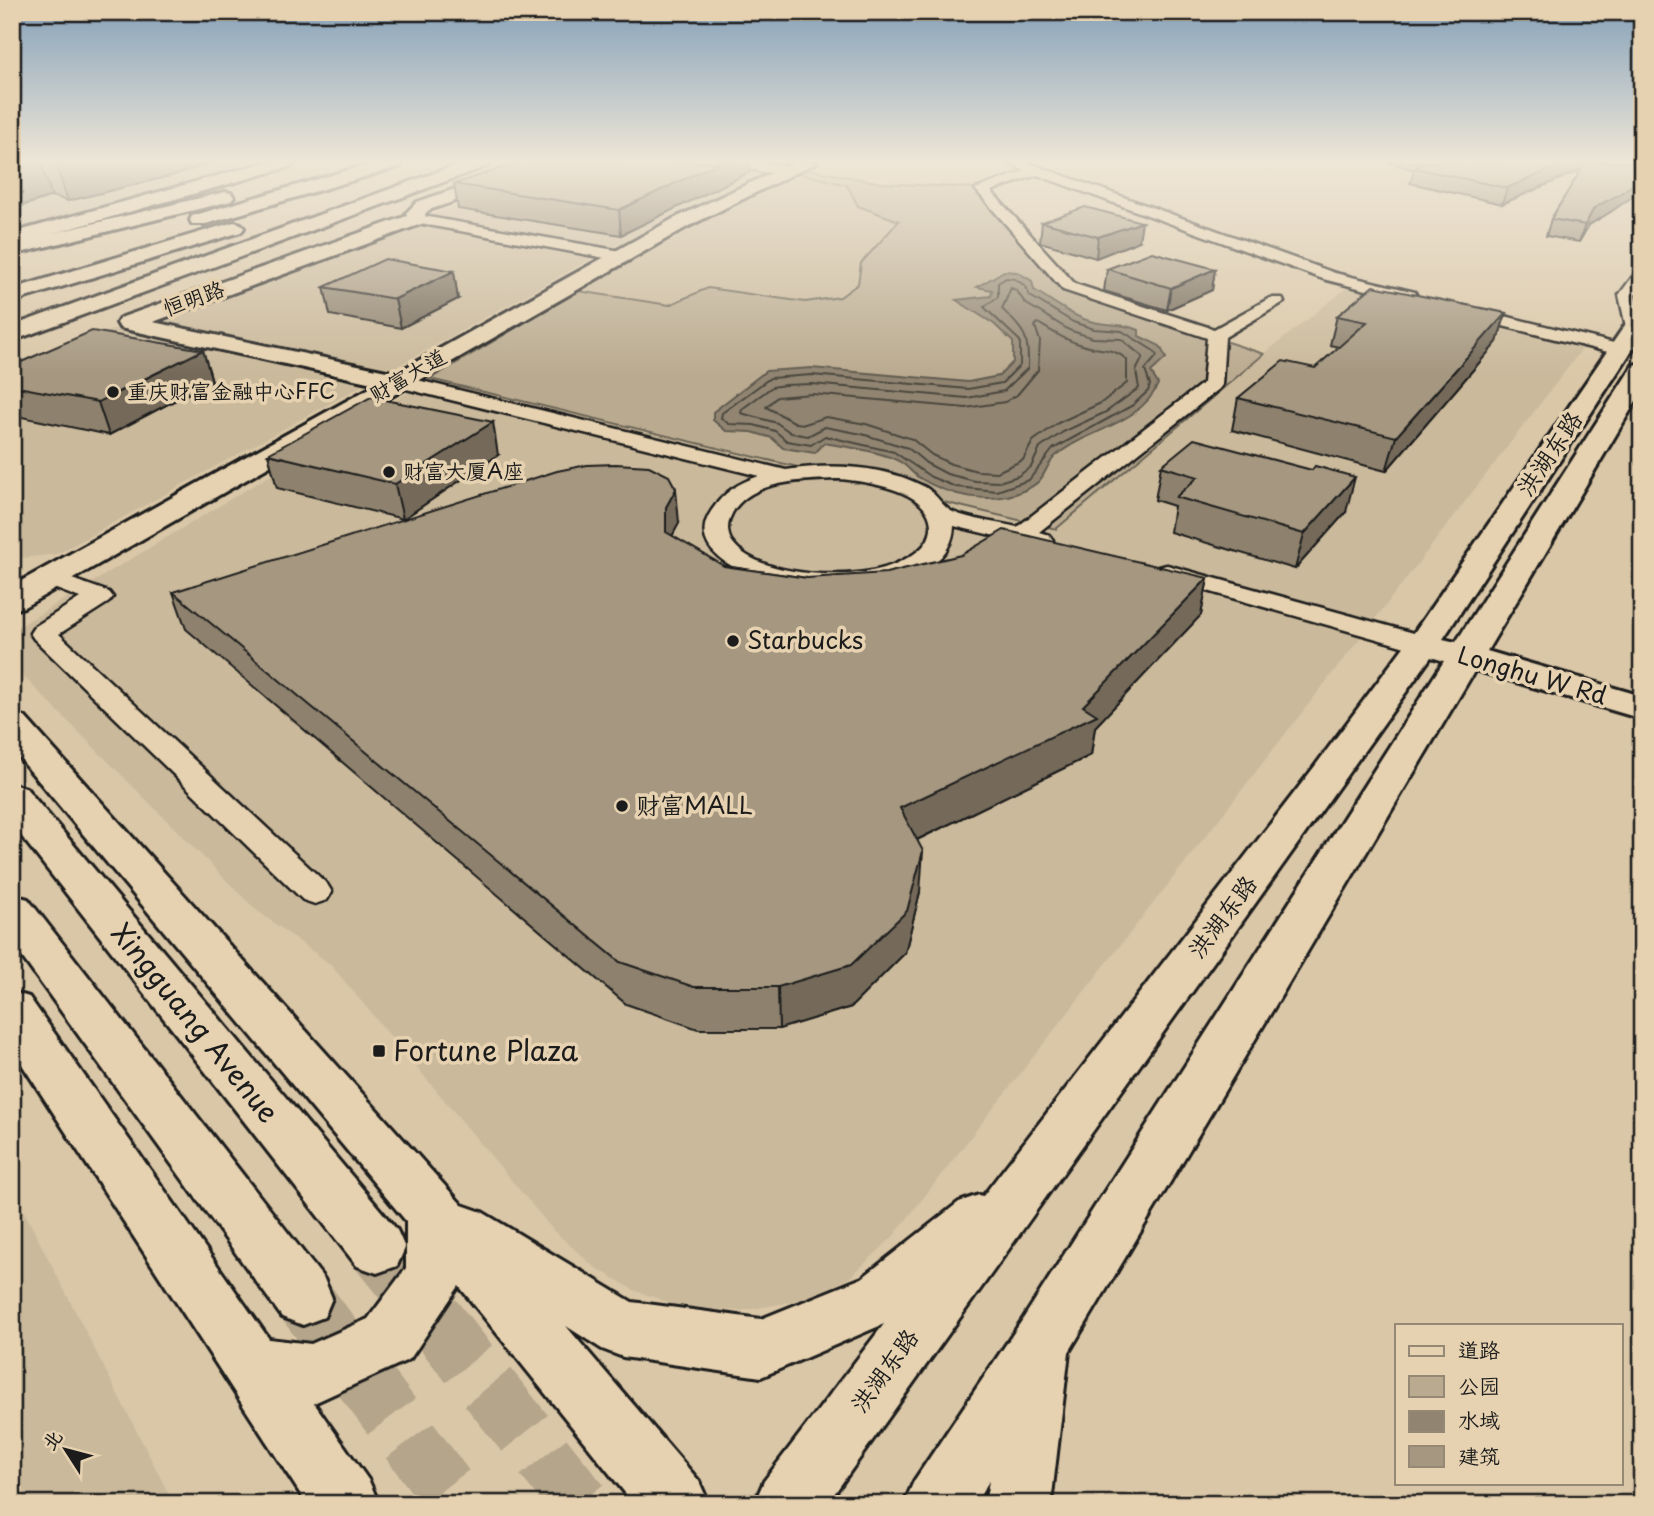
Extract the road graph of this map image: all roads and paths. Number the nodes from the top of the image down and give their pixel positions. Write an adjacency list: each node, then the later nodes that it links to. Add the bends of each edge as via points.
1 (34, 233): 11 (main road)
2 (76, 233): 12 (main road)
3 (156, 233): 13 (main road)
4 (218, 233): 16 (main road)
5 (288, 233): 20 (main road)
6 (379, 233): 23 (main road, 恒明路, via 128,323)
7 (493, 233): 14 (street)
8 (663, 233): 14 (main road, 财富大道)
9 (1021, 233): 21 (street, via 1069,287)
10 (1209, 233): 17 (street, via 1329,276)
11 (12, 239)
12 (12, 249)
13 (91, 252)
14 (621, 256): 23 (main road, 财富大道)
15 (1642, 275): 22 (street, via 1627,295)
16 (12, 296)
17 (1420, 299)
18 (1276, 302): 21 (street)
19 (1446, 306): 22 (street)
20 (12, 334)
21 (1216, 335): 26 (street, via 1212,386)
22 (1633, 361): 31 (main road, 洪湖东路); 32 (main road, 洪湖东路)
23 (397, 381): 24 (street); 29 (main road, 财富大道)
24 (788, 477): 25 (street, via 840,472 874,477 905,485 929,499); 25 (street, via 743,492 724,506 716,523 719,541 735,558 797,580 875,578 908,567 931,552 943,534)
25 (942, 516): 26 (street)
26 (1021, 535): 27 (street)
27 (1059, 544)
28 (1148, 566): 31 (street)
29 (52, 579): 30 (main road, 财富大道); 36 (street, via 100,597 43,633)
30 (12, 600)
31 (1423, 644): 32 (main road, Longhu W Rd); 39 (main road, 洪湖东路)
32 (1466, 656): 33 (main road, Longhu W Rd); 43 (main road, 洪湖东路)
33 (1642, 708)
34 (12, 725): 40 (main road)
35 (12, 797): 41 (main road, Xingguang Avenue)
36 (315, 892)
37 (12, 909): 42 (main road)
38 (12, 1010): 44 (main road)
39 (1022, 1185): 40 (main road, via 883,1297 761,1348 623,1329); 47 (main road, 洪湖东路)
40 (434, 1213): 44 (main road, via 435,1276 389,1339 312,1374); 46 (main road)
41 (377, 1248)
42 (303, 1297)
43 (1042, 1342): 48 (main road, 洪湖东路); 49 (main road)
44 (253, 1366): 45 (main road)
45 (342, 1500)
46 (676, 1504)
47 (787, 1504)
48 (937, 1504)
49 (1018, 1504)

